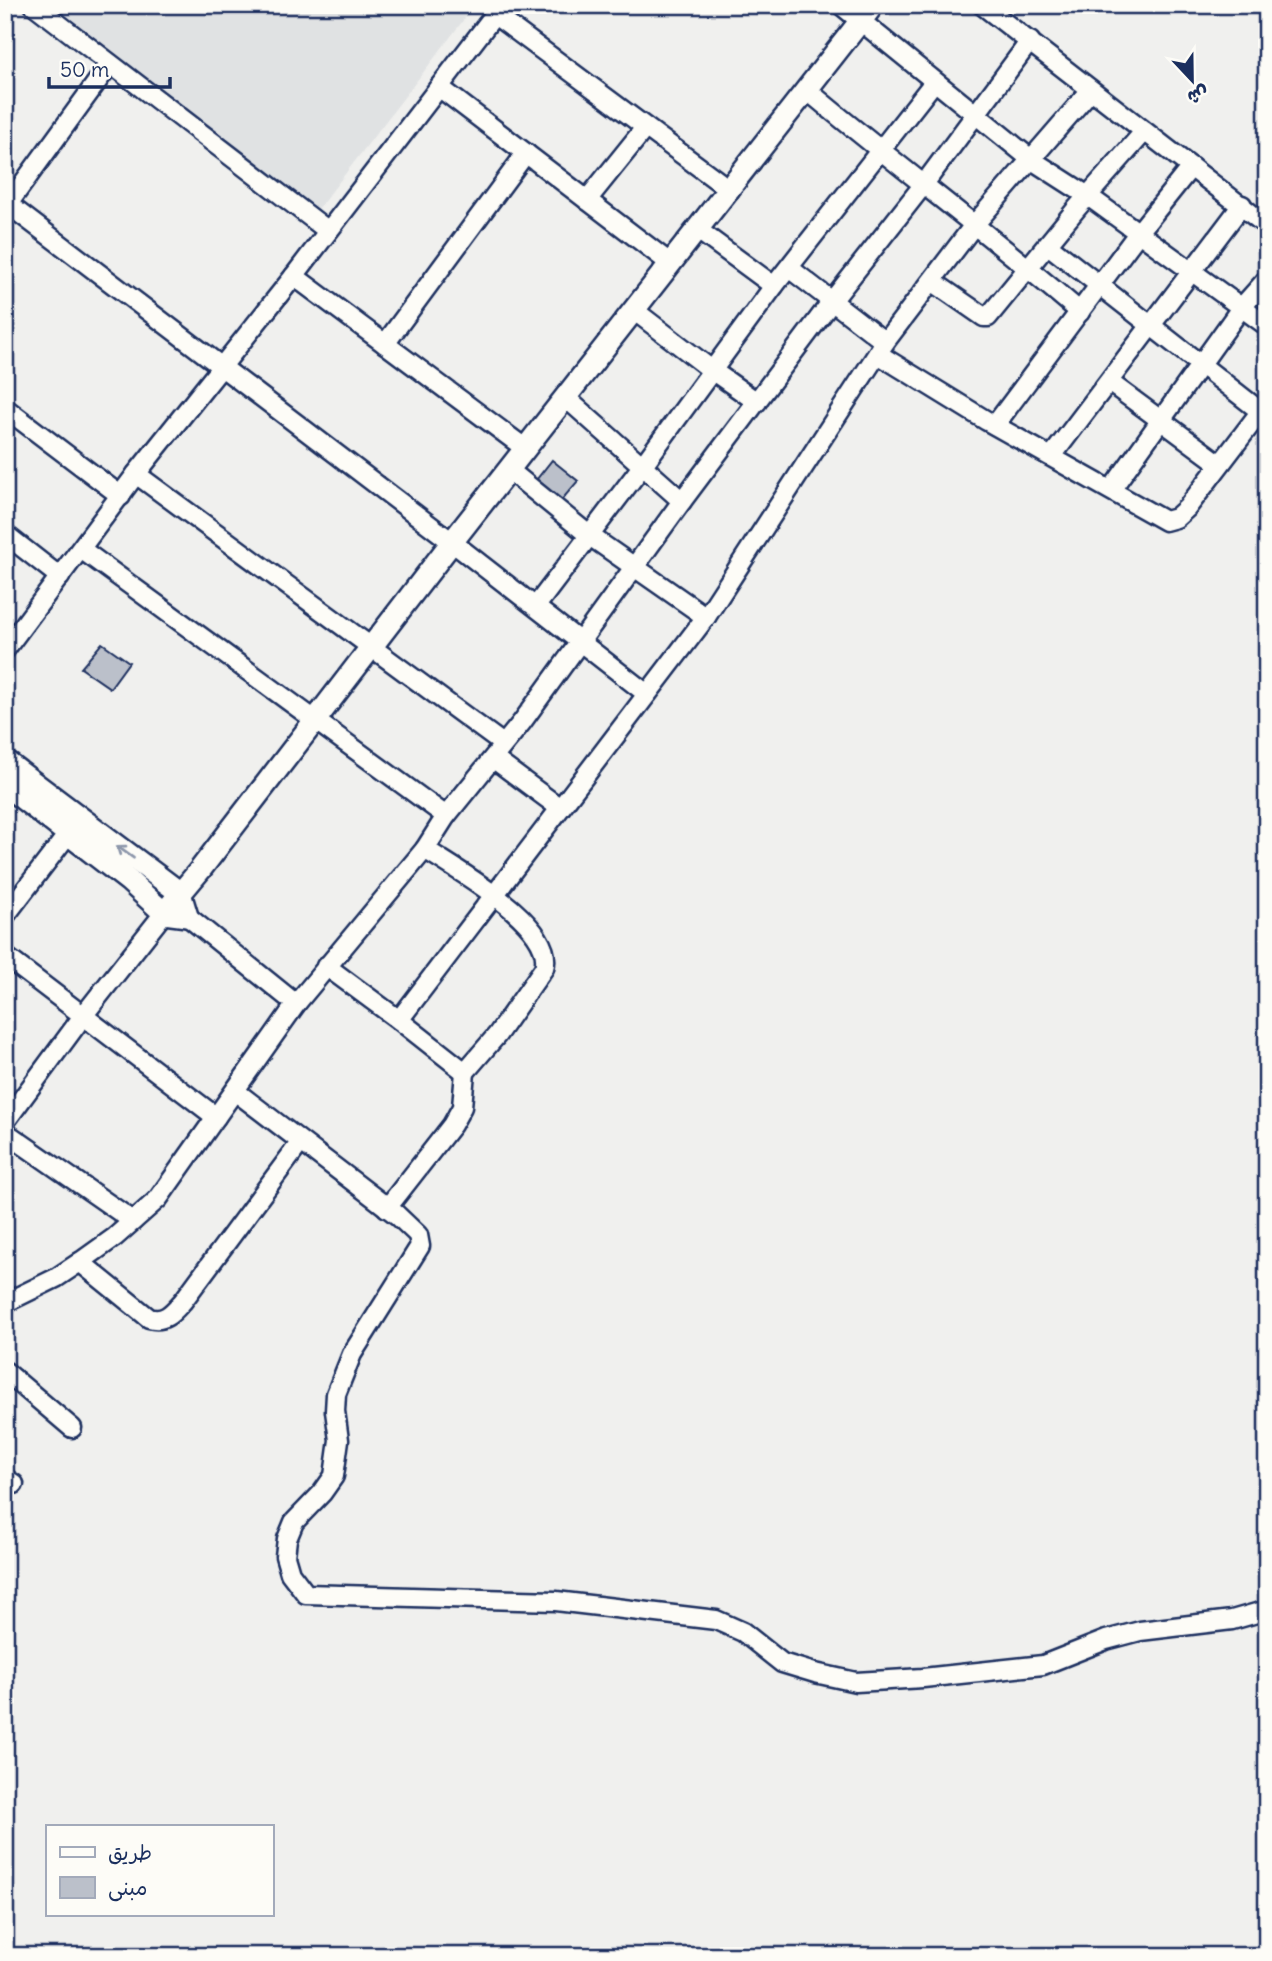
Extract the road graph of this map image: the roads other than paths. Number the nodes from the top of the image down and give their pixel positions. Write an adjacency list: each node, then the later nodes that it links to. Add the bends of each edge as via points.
1 (34, 5): 7 (street)
2 (841, 5): 5 (street)
3 (982, 5): 6 (street)
4 (498, 10): 9 (street); 13 (street)
5 (867, 13): 8 (street); 10 (street)
6 (1030, 41): 11 (street); 12 (street)
7 (110, 64): 24 (street); 27 (street)
8 (934, 82): 12 (street); 15 (street)
9 (439, 87): 16 (street); 27 (street)
10 (807, 90): 15 (street); 20 (street)
11 (1091, 90): 14 (street); 17 (street)
12 (974, 114): 17 (street); 19 (street)
13 (645, 128): 20 (street); 22 (street)
14 (1144, 132): 18 (street); 21 (street)
15 (881, 152): 19 (street); 32 (street)
16 (526, 153): 22 (street); 46 (street)
17 (1032, 160): 21 (street); 25 (street)
18 (1191, 167): 23 (street); 29 (street)
19 (925, 184): 25 (street); 40 (street)
20 (730, 190): 28 (street)
21 (1088, 196): 29 (street); 30 (street)
22 (587, 200): 31 (street)
23 (1242, 205): 26 (street); 34 (street)
24 (8, 208): 49 (street)
25 (974, 225): 33 (street); 37 (street)
26 (1267, 226)
27 (327, 230): 35 (street)
28 (698, 230): 31 (street); 38 (street)
29 (1139, 232): 34 (street); 39 (street)
30 (1048, 246): 33 (street); 39 (street)
31 (671, 264): 42 (street)
32 (789, 268): 38 (street); 40 (street)
33 (1029, 268): 37 (street, via 988,317); 43 (street)
34 (1192, 273): 41 (street); 45 (street)
35 (294, 276): 46 (street); 49 (street)
36 (1267, 278): 41 (street)
37 (932, 281): 47 (street)
38 (774, 286): 50 (street)
39 (1099, 286): 43 (street); 45 (street)
40 (832, 301): 47 (street); 53 (street)
41 (1241, 308): 44 (street); 48 (street)
42 (635, 310): 50 (street); 52 (street)
43 (1080, 312): 57 (street)
44 (1267, 326)
45 (1151, 328): 48 (street); 51 (street)
46 (385, 344): 58 (street)
47 (881, 348): 57 (street); 74 (street)
48 (1200, 365): 54 (street); 56 (street)
49 (222, 368): 63 (street); 69 (street)
50 (713, 371): 53 (street); 61 (street)
51 (1109, 382): 56 (street); 59 (street)
52 (566, 398): 58 (street); 61 (street)
53 (757, 401): 66 (street)
54 (1264, 407): 60 (street)
55 (5, 408): 65 (street)
56 (1160, 420): 60 (street); 64 (street)
57 (995, 425): 59 (street)
58 (526, 449): 62 (street)
59 (1052, 457): 64 (street)
60 (1220, 464): 64 (street, via 1187,508 1169,521)
61 (643, 465): 66 (street); 68 (street)
62 (509, 470): 68 (street); 69 (street)
63 (136, 474): 65 (street); 77 (street)
64 (1111, 490)
65 (121, 496): 70 (street)
66 (682, 501): 71 (street)
67 (5, 534): 72 (street)
68 (590, 536): 71 (street); 73 (street)
69 (452, 542): 73 (street); 77 (street)
70 (81, 549): 72 (street); 79 (street)
71 (633, 568): 74 (street); 75 (street)
72 (60, 578): 76 (street)
73 (536, 606): 75 (street)
74 (706, 617): 78 (street)
75 (579, 642): 78 (street); 80 (street)
76 (7, 645)
77 (373, 647): 79 (street); 80 (street)
78 (647, 694): 83 (street)
79 (314, 720): 84 (street); 87 (street)
80 (498, 752): 83 (street); 84 (street)
81 (5, 761): 87 (street, one-way to 81)
82 (5, 785): 85 (street)
83 (560, 808): 88 (street)
84 (446, 816): 86 (street)
85 (68, 834): 89 (street); 90 (street)
86 (425, 849): 88 (street); 93 (street)
87 (180, 893): 89 (street); 91 (street)
88 (494, 896): 96 (street); 97 (street, via 531,928 544,947 546,961 497,1035)
89 (164, 913): 91 (street); 95 (street)
90 (5, 916)
91 (187, 916): 94 (street)
92 (5, 956): 95 (street)
93 (326, 966): 94 (street); 96 (street)
94 (296, 1004): 98 (street)
95 (83, 1016): 99 (street); 100 (street)
96 (399, 1020): 97 (street)
97 (466, 1072): 103 (street, via 462,1107 452,1125)
98 (235, 1091): 99 (street); 102 (street)
99 (216, 1117): 104 (street, via 158,1199)
100 (5, 1122)
101 (5, 1132): 104 (street)
102 (300, 1143): 103 (street); 105 (street, via 190,1293 160,1321 149,1318)
103 (387, 1208): 109 (street, via 411,1226 420,1246 352,1354 336,1394 339,1440 334,1476 294,1522 287,1539 290,1573 306,1594 556,1601 716,1620 743,1632 782,1663 856,1682 1043,1665 1140,1631 1232,1620)
104 (133, 1221): 105 (street)
105 (80, 1262): 106 (street)
106 (5, 1303)
107 (5, 1371): 108 (street)
108 (72, 1428)
109 (1267, 1610)

